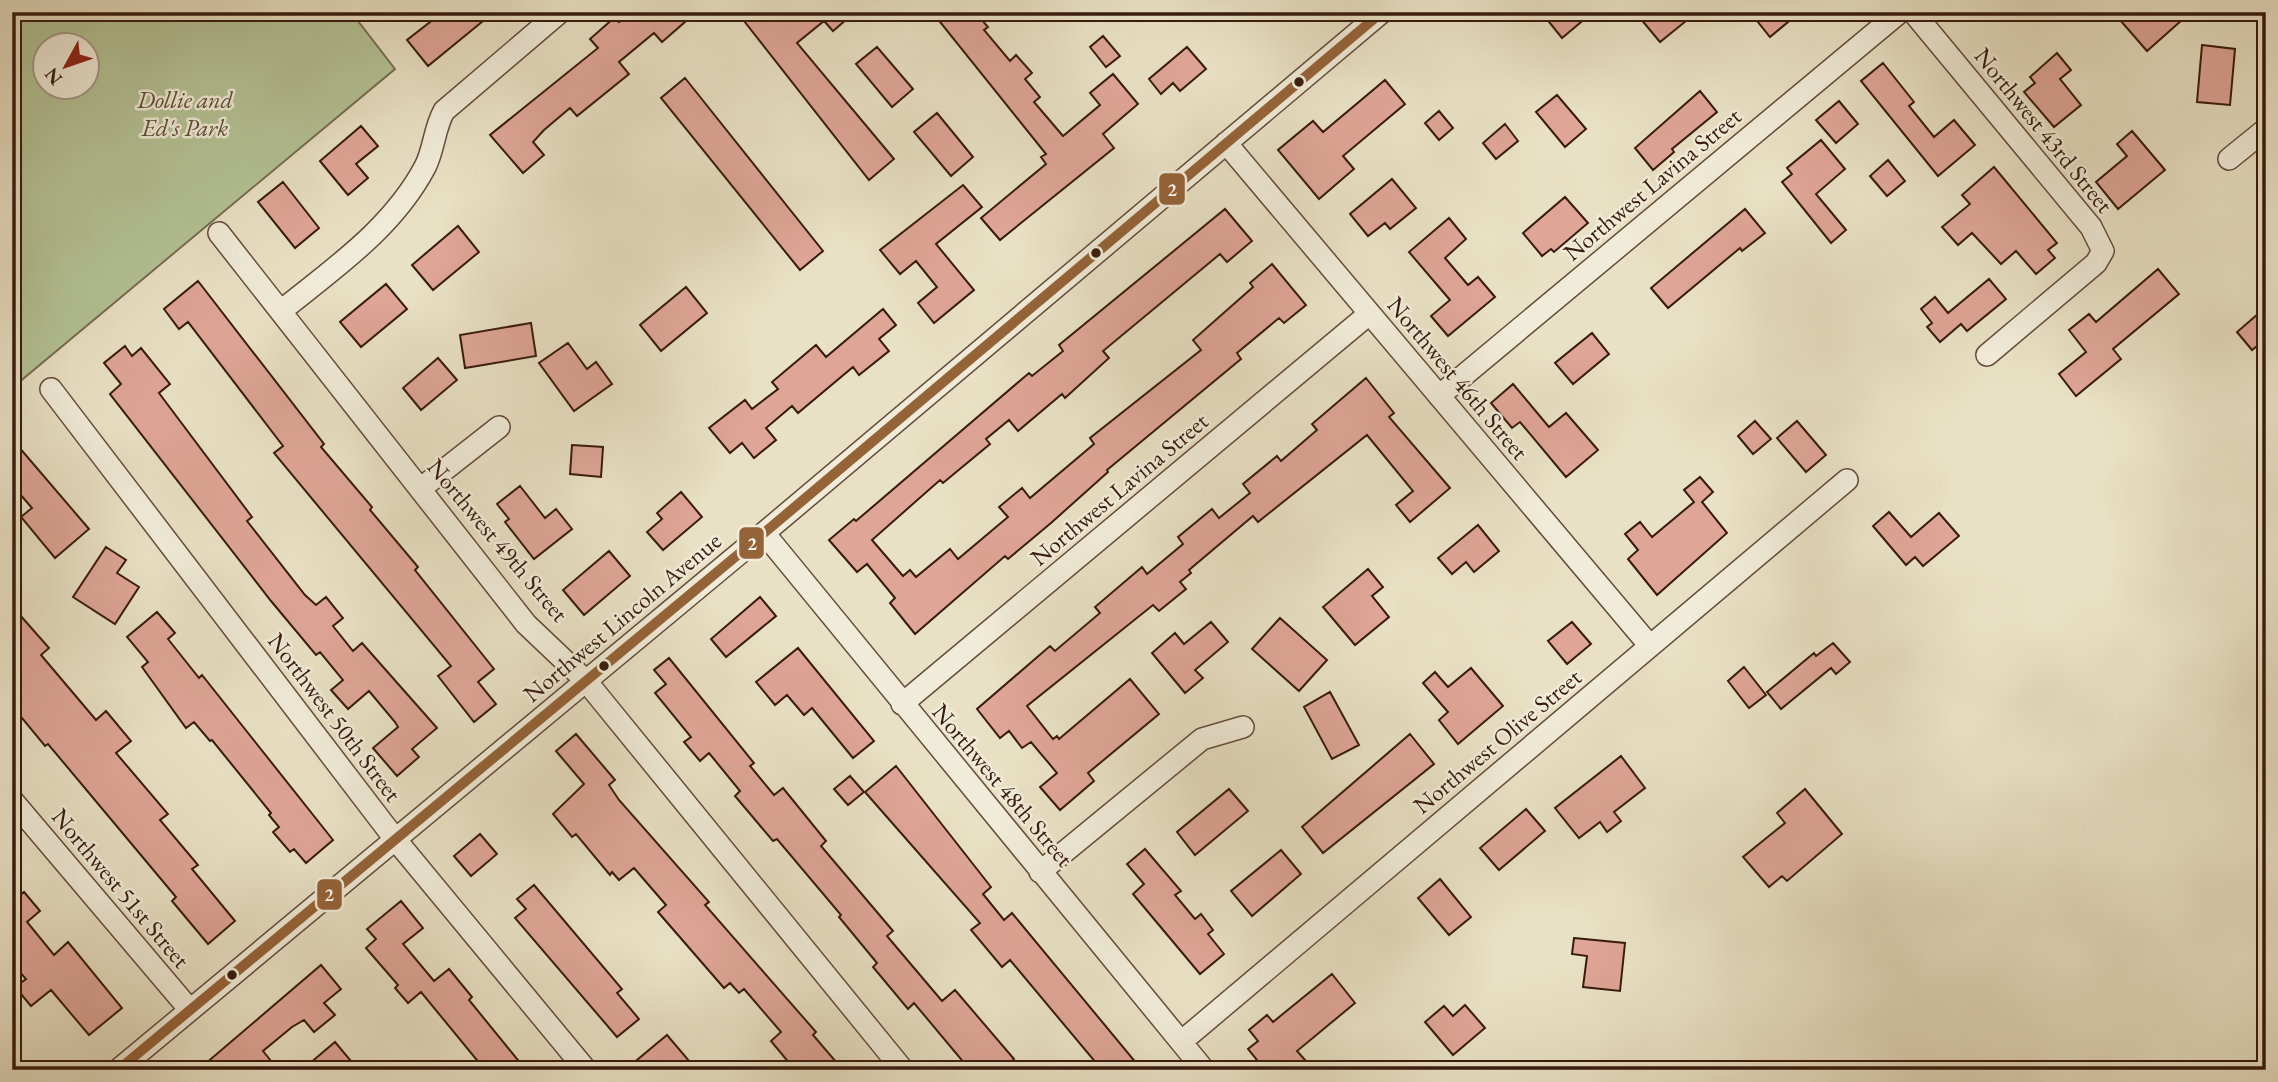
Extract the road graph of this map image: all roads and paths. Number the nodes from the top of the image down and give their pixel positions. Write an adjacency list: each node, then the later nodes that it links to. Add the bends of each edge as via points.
1 (560, 12): 9 (street, via 444,111 427,163 394,215)
2 (1382, 12): 6 (street, Northwest Lincoln Avenue)
3 (1900, 12): 13 (street, Northwest Lavina Street)
4 (1913, 12): 11 (street, Northwest 43rd Street, via 2091,227 2103,251 2096,263)
5 (2266, 129): 7 (street)
6 (1226, 143): 10 (street, Northwest 46th Street); 17 (street, Northwest Lincoln Avenue)
7 (2229, 159)
8 (219, 233): 9 (street, Northwest 49th Street)
9 (281, 311): 16 (street, Northwest 49th Street)
10 (1369, 314): 13 (street, Northwest 46th Street); 20 (street, Northwest Lavina Street)
11 (1987, 355)
12 (51, 389): 23 (street, Northwest 50th Street)
13 (1438, 396): 18 (street, Northwest 46th Street)
14 (499, 427): 16 (street)
15 (1847, 480): 18 (street, Northwest Olive Street)
16 (420, 489): 19 (street, Northwest 49th Street, via 526,624)
17 (764, 533): 19 (street, Northwest Lincoln Avenue); 20 (street, Northwest 48th Street)
18 (1650, 646): 26 (street, Northwest Olive Street)
19 (586, 681): 23 (street, Northwest Lincoln Avenue); 29 (street, Northwest 49th Street)
20 (902, 704): 24 (street, Northwest 48th Street)
21 (1243, 727): 24 (street, via 1202,739)
22 (12, 800): 25 (street, Northwest 51st Street)
23 (395, 839): 25 (street, Northwest Lincoln Avenue); 28 (street, Northwest 50th Street)
24 (1040, 872): 26 (street, Northwest 48th Street)
25 (190, 1010): 27 (street, Northwest Lincoln Avenue)
26 (1181, 1042): 30 (street, Northwest 48th Street)
27 (118, 1070)
28 (586, 1070)
29 (903, 1070)
30 (1204, 1070)

